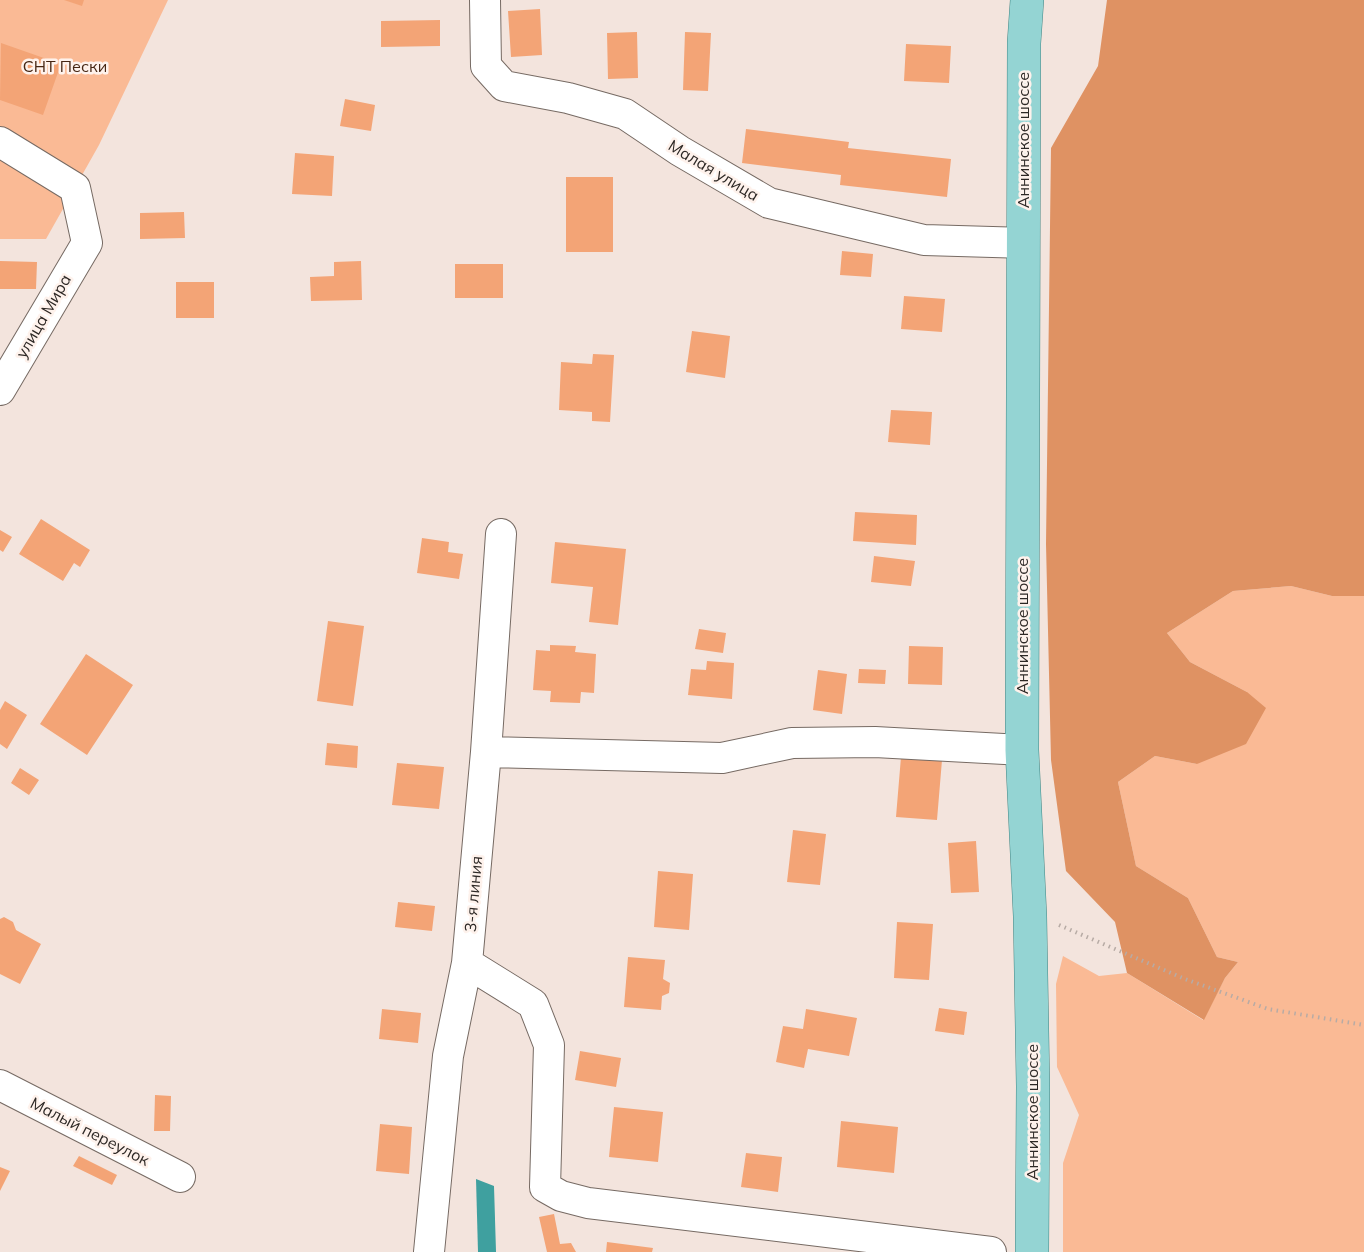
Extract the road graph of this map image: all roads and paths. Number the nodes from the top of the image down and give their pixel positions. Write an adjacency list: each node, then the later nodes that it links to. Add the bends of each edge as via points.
1 (485, 0): 4 (street, Малая улица, via 486,66 504,86 625,114 769,203 924,240)
2 (1027, 0): 4 (main road, Аннинское шоссе, via 1023,43)
3 (0, 142): 5 (street, улица Мира, via 75,188 87,243)
4 (1023, 243): 7 (main road, Аннинское шоссе)
5 (0, 390)
6 (501, 534): 8 (street, 3-я линия)
7 (1022, 750): 8 (street, via 875,741 792,743 722,758); 9 (main road, Аннинское шоссе)
8 (486, 752): 10 (street, 3-я линия)
9 (1030, 916): 11 (path, via 1268,1009); 16 (main road, Аннинское шоссе)
10 (467, 963): 14 (street, 3-я линия, via 448,1056); 15 (street, via 533,1004 549,1045 545,1187 561,1197)
11 (1364, 1025)
12 (0, 1085): 13 (street, Малый переулок)
13 (180, 1177)
14 (429, 1252)
15 (991, 1252)
16 (1032, 1252)

